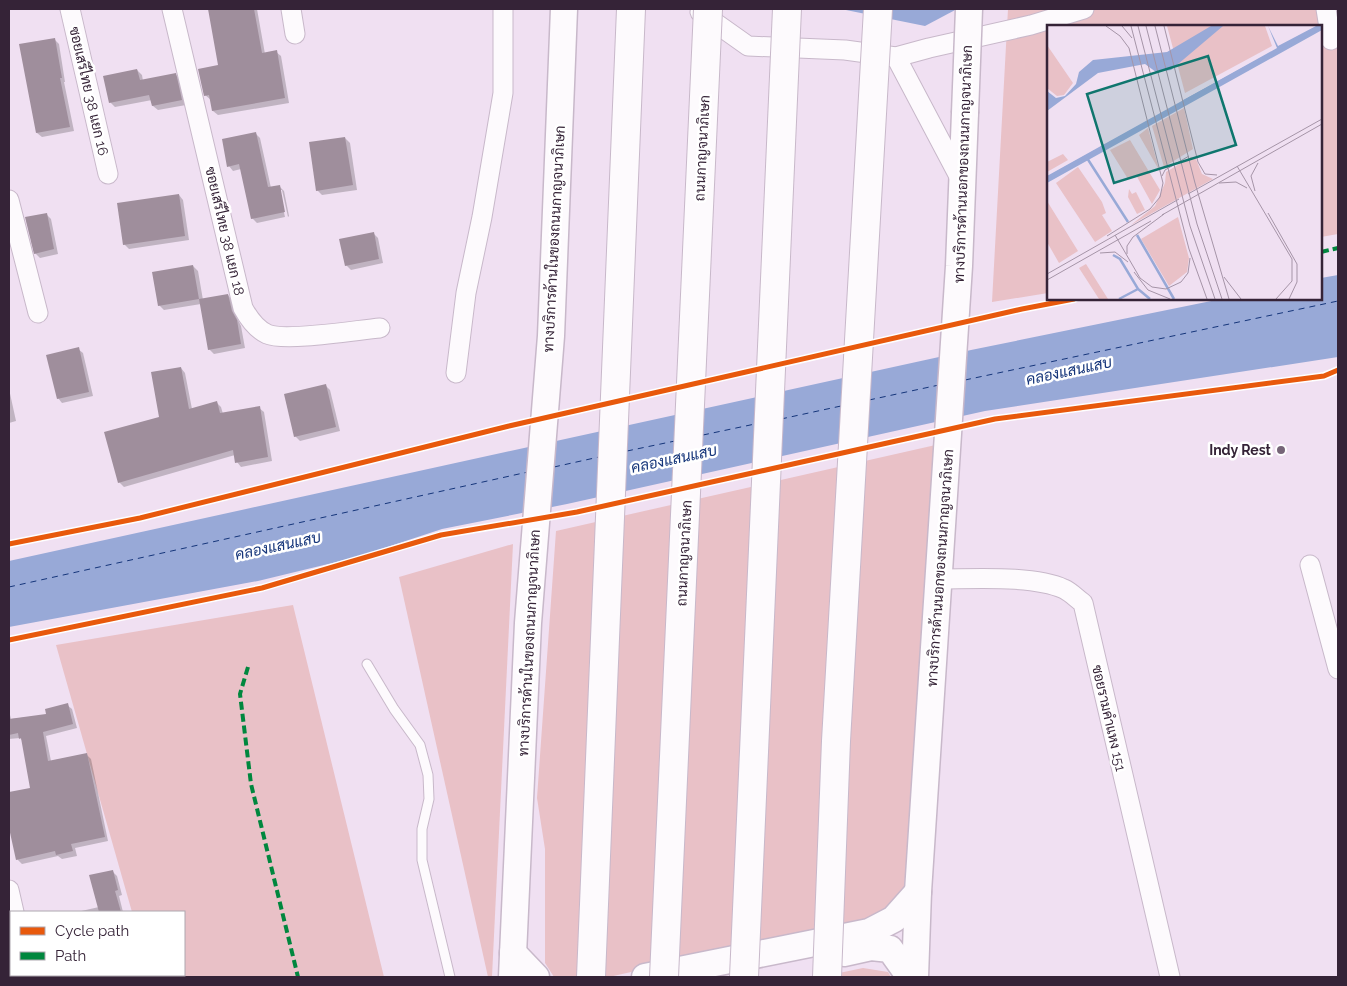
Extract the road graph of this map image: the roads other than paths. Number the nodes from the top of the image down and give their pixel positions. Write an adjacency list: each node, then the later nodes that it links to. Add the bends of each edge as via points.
1 (70, 9): 19 (street, ซอยเสรีไทย 38 แยก 16)
2 (172, 9): 23 (street, ซอยเสรีไทย 38 แยก 18, via 243,308 251,322 268,334 288,337)
3 (291, 9): 15 (street)
4 (502, 9): 24 (street, via 503,93 466,293)
5 (564, 9): 16 (main road, ทางบริการด้านในของถนนกาญจนาภิเษก)
6 (573, 9): 16 (street)
7 (631, 9): 35 (highway)
8 (694, 9): 18 (street, via 748,46 845,50)
9 (708, 9): 37 (highway, ถนนกาญจนาภิเษก, bridge)
10 (787, 9): 39 (highway, bridge)
11 (878, 9): 40 (highway, bridge, via 836,741)
12 (969, 9): 20 (main road, ทางบริการด้านนอกของถนนกาญจนาภิเษก, bridge)
13 (1084, 9): 18 (street)
14 (1326, 9): 17 (street)
15 (295, 34)
16 (563, 40): 32 (main road, ทางบริการด้านในของถนนกาญจนาภิเษก, via 551,336 528,623)
17 (1331, 40)
18 (896, 57): 20 (street)
19 (108, 174)
20 (961, 180): 26 (main road, ทางบริการด้านนอกของถนนกาญจนาภิเษก, via 959,266)
21 (9, 200): 22 (street)
22 (38, 312)
23 (380, 328)
24 (456, 373)
25 (1310, 565): 28 (street)
26 (939, 578): 30 (main road, ทางบริการด้านนอกของถนนกาญจนาภิเษก); 43 (street, ซอยรามคำแหง 151, via 1048,583 1066,590 1083,604)
27 (367, 664): 33 (lane, via 420,745 428,775 429,799 422,829 422,860)
28 (1338, 669)
29 (9, 890): 31 (street)
30 (918, 892): 36 (main road, via 894,919 869,932); 42 (main road, ทางบริการด้านนอกของถนนกาญจนาภิเษก)
31 (14, 911)
32 (512, 965): 34 (main road)
33 (450, 977)
34 (536, 977)
35 (591, 977)
36 (645, 977)
37 (664, 977)
38 (728, 977): 41 (main road, via 870,947 890,950)
39 (744, 977)
40 (827, 977)
41 (910, 977)
42 (915, 977)
43 (1170, 977)

